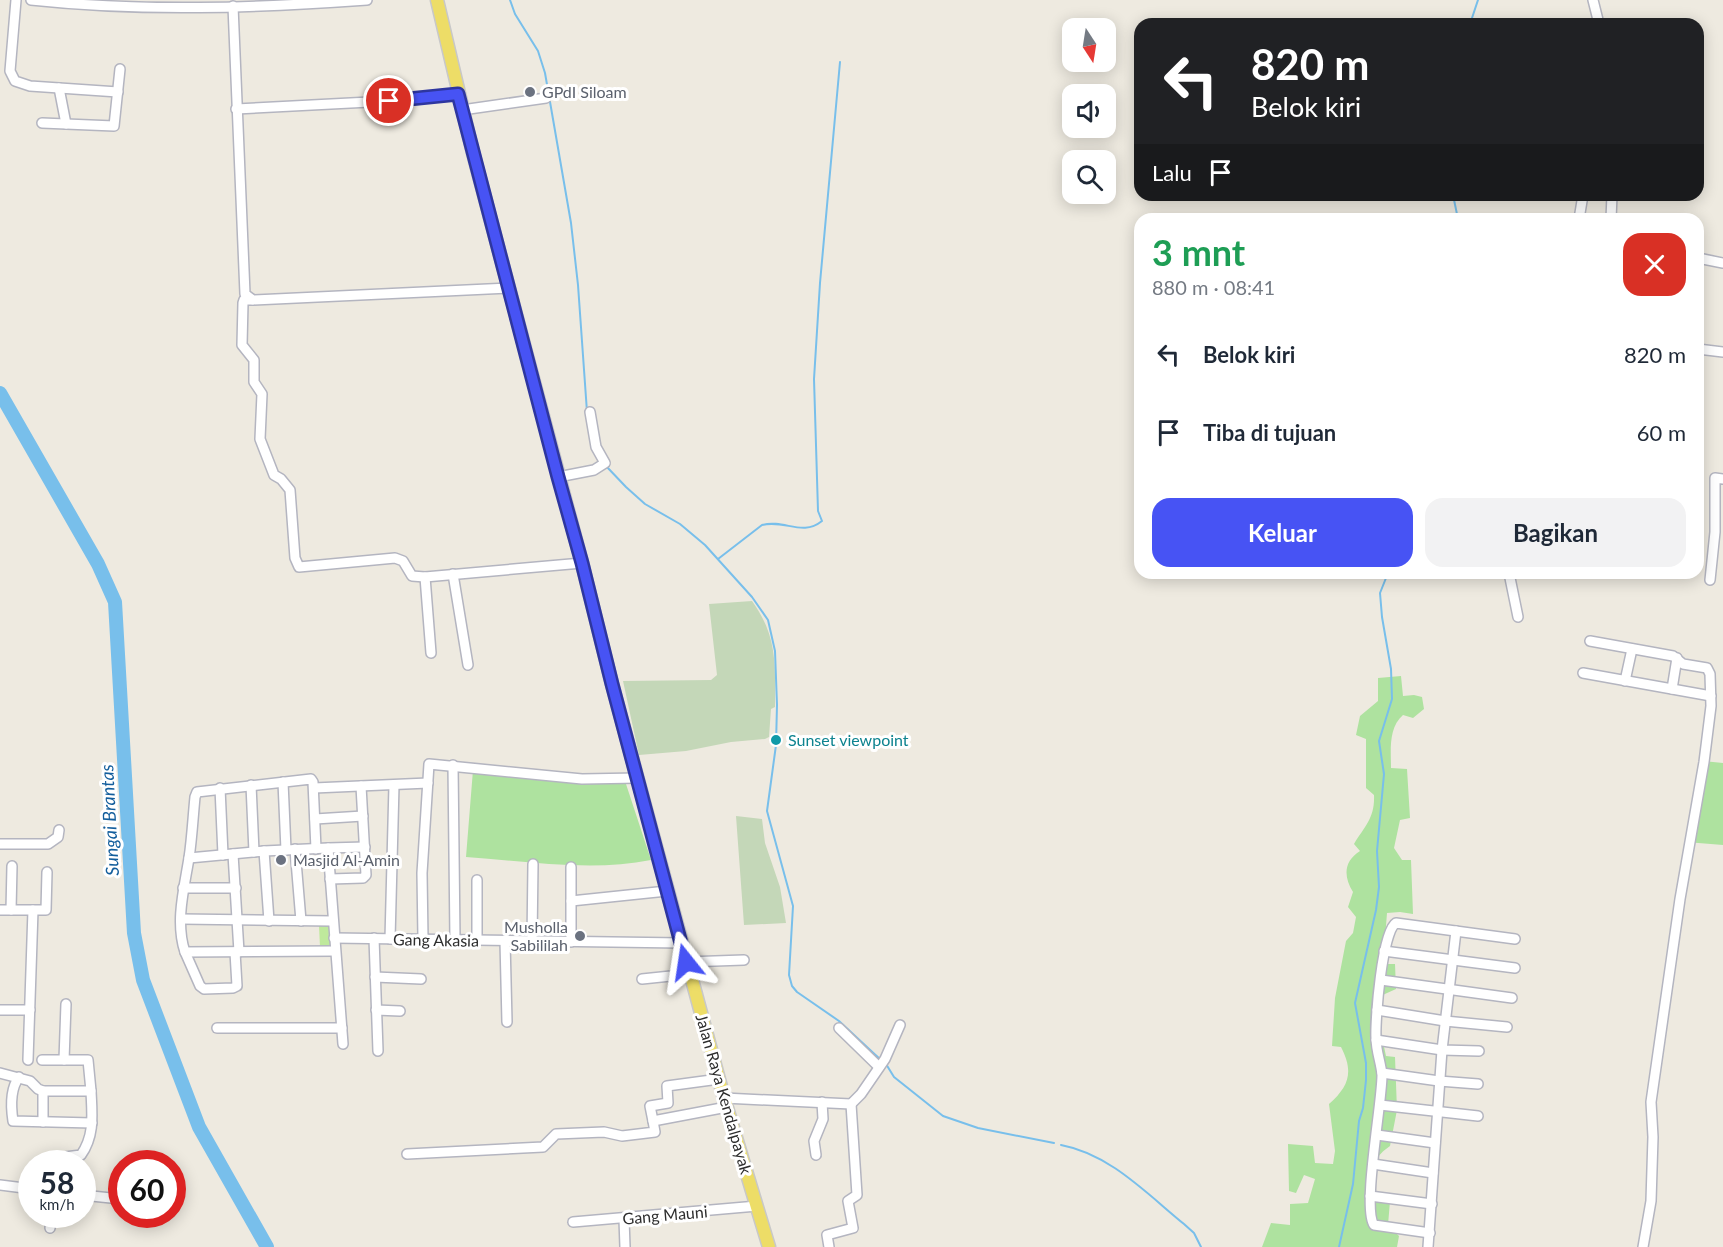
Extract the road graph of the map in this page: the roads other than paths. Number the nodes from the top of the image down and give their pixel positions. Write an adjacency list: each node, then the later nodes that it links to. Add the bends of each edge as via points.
1 (16, 0): 14 (street)
2 (31, 0): 7 (street, via 101,7)
3 (355, 0): 4 (street); 10 (street)
4 (367, 0)
5 (437, 0): 17 (main road, Jalan Raya Kendalpayak)
6 (1593, 0): 11 (street)
7 (124, 3): 9 (street)
8 (203, 3): 9 (street); 10 (street)
9 (178, 4)
10 (233, 6): 19 (street)
11 (1598, 18)
12 (120, 69): 16 (street)
13 (0, 70): 14 (street)
14 (10, 71): 15 (street, via 18,83)
15 (59, 88): 16 (street); 22 (street)
16 (118, 92): 22 (street, via 114,126)
17 (458, 94): 19 (street); 20 (main road, Jalan Raya Kendalpayak)
18 (546, 98): 20 (street)
19 (236, 109): 26 (street, via 245,294)
20 (462, 110): 25 (main road, Jalan Raya Kendalpayak)
21 (42, 123): 22 (street)
22 (66, 124)
23 (1704, 259): 24 (street)
24 (1723, 262)
25 (509, 288): 26 (street); 30 (main road, Jalan Raya Kendalpayak)
26 (252, 300): 34 (street, via 243,303 242,345 254,360 254,382 262,394 260,439 274,475 290,490 299,567 395,558 403,561 411,575)
27 (1704, 350): 28 (street)
28 (1723, 352)
29 (590, 412): 30 (street, via 596,447 604,465)
30 (558, 477): 32 (main road, Jalan Raya Kendalpayak)
31 (1719, 478): 36 (street)
32 (582, 563): 33 (street); 48 (main road, Jalan Raya Kendalpayak)
33 (453, 574): 34 (street); 42 (street)
34 (425, 577): 40 (street)
35 (1510, 579): 37 (street)
36 (1710, 580)
37 (1518, 617)
38 (1590, 641): 39 (street)
39 (1632, 649): 41 (street); 44 (street)
40 (430, 653)
41 (1677, 658): 45 (street); 46 (street, via 1683,664 1707,668)
42 (468, 665)
43 (1583, 673): 44 (street)
44 (1625, 681): 45 (street)
45 (1672, 689): 46 (street)
46 (1711, 696): 169 (street, via 1651,1102 1651,1201)
47 (453, 765): 48 (street, via 582,779); 50 (street, via 429,764); 91 (street)
48 (638, 778): 75 (main road, Jalan Raya Kendalpayak)
49 (283, 782): 51 (street); 55 (street, via 311,779); 63 (street)
50 (428, 783): 52 (street); 89 (street, via 422,873)
51 (251, 785): 54 (street); 64 (street)
52 (394, 785): 53 (street); 88 (street)
53 (361, 786): 55 (street); 56 (street)
54 (220, 788): 65 (street); 66 (street, via 200,790 195,797)
55 (314, 788): 57 (street)
56 (363, 816): 57 (street); 60 (street)
57 (315, 819): 62 (street)
58 (59, 830): 59 (street, via 58,837 48,844)
59 (0, 844)
60 (364, 847): 61 (street); 71 (street, via 365,877)
61 (328, 848): 62 (street); 71 (street)
62 (316, 849): 63 (street)
63 (291, 850): 64 (street); 83 (street)
64 (259, 852): 65 (street); 82 (street)
65 (228, 854): 66 (street); 74 (street)
66 (189, 858): 73 (street)
67 (533, 864): 94 (street)
68 (12, 866): 78 (street)
69 (572, 867): 76 (street)
70 (47, 872): 79 (street, via 47,909)
71 (330, 879): 84 (street)
72 (477, 880): 92 (street)
73 (183, 888): 74 (street); 80 (street)
74 (236, 888): 81 (street)
75 (668, 891): 76 (street); 96 (main road, Jalan Raya Kendalpayak)
76 (571, 901): 95 (street)
77 (0, 910): 78 (street)
78 (11, 910): 79 (street)
79 (33, 910): 113 (street)
80 (181, 919): 81 (street); 99 (street)
81 (238, 920): 82 (street); 100 (street)
82 (269, 921): 83 (street)
83 (301, 921): 84 (street)
84 (333, 921): 86 (street)
85 (1456, 931): 90 (street); 98 (street, via 1394,923); 102 (street)
86 (334, 938): 87 (street, Gang Akasia); 97 (street)
87 (374, 938): 88 (street, Gang Akasia); 105 (street)
88 (390, 939): 89 (street, Gang Akasia)
89 (423, 939): 91 (street, Gang Akasia)
90 (1515, 939)
91 (455, 940): 92 (street, Gang Akasia)
92 (477, 940): 93 (street, Gang Akasia)
93 (505, 941): 94 (street, Gang Akasia); 118 (street)
94 (532, 941): 95 (street, Gang Akasia)
95 (571, 942): 96 (street, Gang Akasia)
96 (681, 944): 103 (main road, Jalan Raya Kendalpayak)
97 (335, 951): 100 (street); 122 (street)
98 (1384, 951): 102 (street); 108 (street)
99 (185, 952): 100 (street); 100 (street, via 204,989 237,986)
100 (237, 952)
101 (744, 960): 103 (street)
102 (1453, 961): 104 (street); 109 (street)
103 (688, 968): 107 (street); 136 (main road, Jalan Raya Kendalpayak)
104 (1515, 968)
105 (375, 977): 106 (street); 114 (street)
106 (421, 979)
107 (642, 979)
108 (1381, 980): 109 (street); 115 (street)
109 (1449, 991): 110 (street); 117 (street)
110 (1512, 998)
111 (66, 1004): 131 (street)
112 (0, 1010): 113 (street)
113 (30, 1010): 129 (street)
114 (376, 1010): 116 (street); 127 (street)
115 (1377, 1010): 117 (street); 124 (street)
116 (400, 1011)
117 (1444, 1021): 120 (street); 126 (street)
118 (507, 1022)
119 (900, 1025): 132 (street)
120 (1507, 1027)
121 (218, 1028): 122 (street)
122 (342, 1028): 125 (street)
123 (839, 1028): 132 (street)
124 (1376, 1040): 126 (street); 134 (street)
125 (343, 1044)
126 (1442, 1050): 128 (street); 137 (street)
127 (378, 1051)
128 (1479, 1052)
129 (28, 1060)
130 (42, 1060): 131 (street)
131 (64, 1060): 140 (street, via 88,1060)
132 (881, 1064): 143 (street)
133 (0, 1073): 135 (street)
134 (1382, 1073): 137 (street); 144 (street)
135 (19, 1077): 139 (street); 148 (street, via 14,1086 13,1121)
136 (719, 1079): 141 (main road, Jalan Raya Kendalpayak); 147 (street, via 667,1086 668,1103 650,1106)
137 (1439, 1081): 138 (street); 145 (street)
138 (1478, 1084)
139 (43, 1090): 140 (street); 148 (street)
140 (91, 1091): 149 (street)
141 (725, 1102): 142 (street); 147 (street); 161 (main road, Jalan Raya Kendalpayak)
142 (822, 1102): 143 (street); 154 (street, via 824,1119 814,1141)
143 (851, 1104): 167 (street, via 857,1196 848,1201 853,1228 827,1235)
144 (1380, 1105): 145 (street); 150 (street)
145 (1438, 1112): 146 (street); 151 (street)
146 (1478, 1116)
147 (653, 1121): 153 (street, via 655,1132 622,1136 604,1132 556,1134 543,1147)
148 (43, 1122): 149 (street)
149 (92, 1123): 152 (street)
150 (1377, 1135): 151 (street); 155 (street)
151 (1435, 1143): 156 (street)
152 (84, 1150)
153 (407, 1154)
154 (816, 1155)
155 (1373, 1164): 156 (street); 159 (street)
156 (1433, 1173): 160 (street)
157 (0, 1185): 158 (street)
158 (18, 1187)
159 (1370, 1196): 160 (street); 164 (street, via 1373,1225)
160 (1432, 1204): 164 (street)
161 (757, 1206): 162 (street, Gang Mauni); 166 (main road, Jalan Raya Kendalpayak)
162 (624, 1219): 163 (street, Gang Mauni); 165 (street)
163 (573, 1222)
164 (1430, 1233): 168 (street)
165 (625, 1247)
166 (769, 1247)
167 (829, 1247)
168 (1428, 1247)
169 (1643, 1247)

